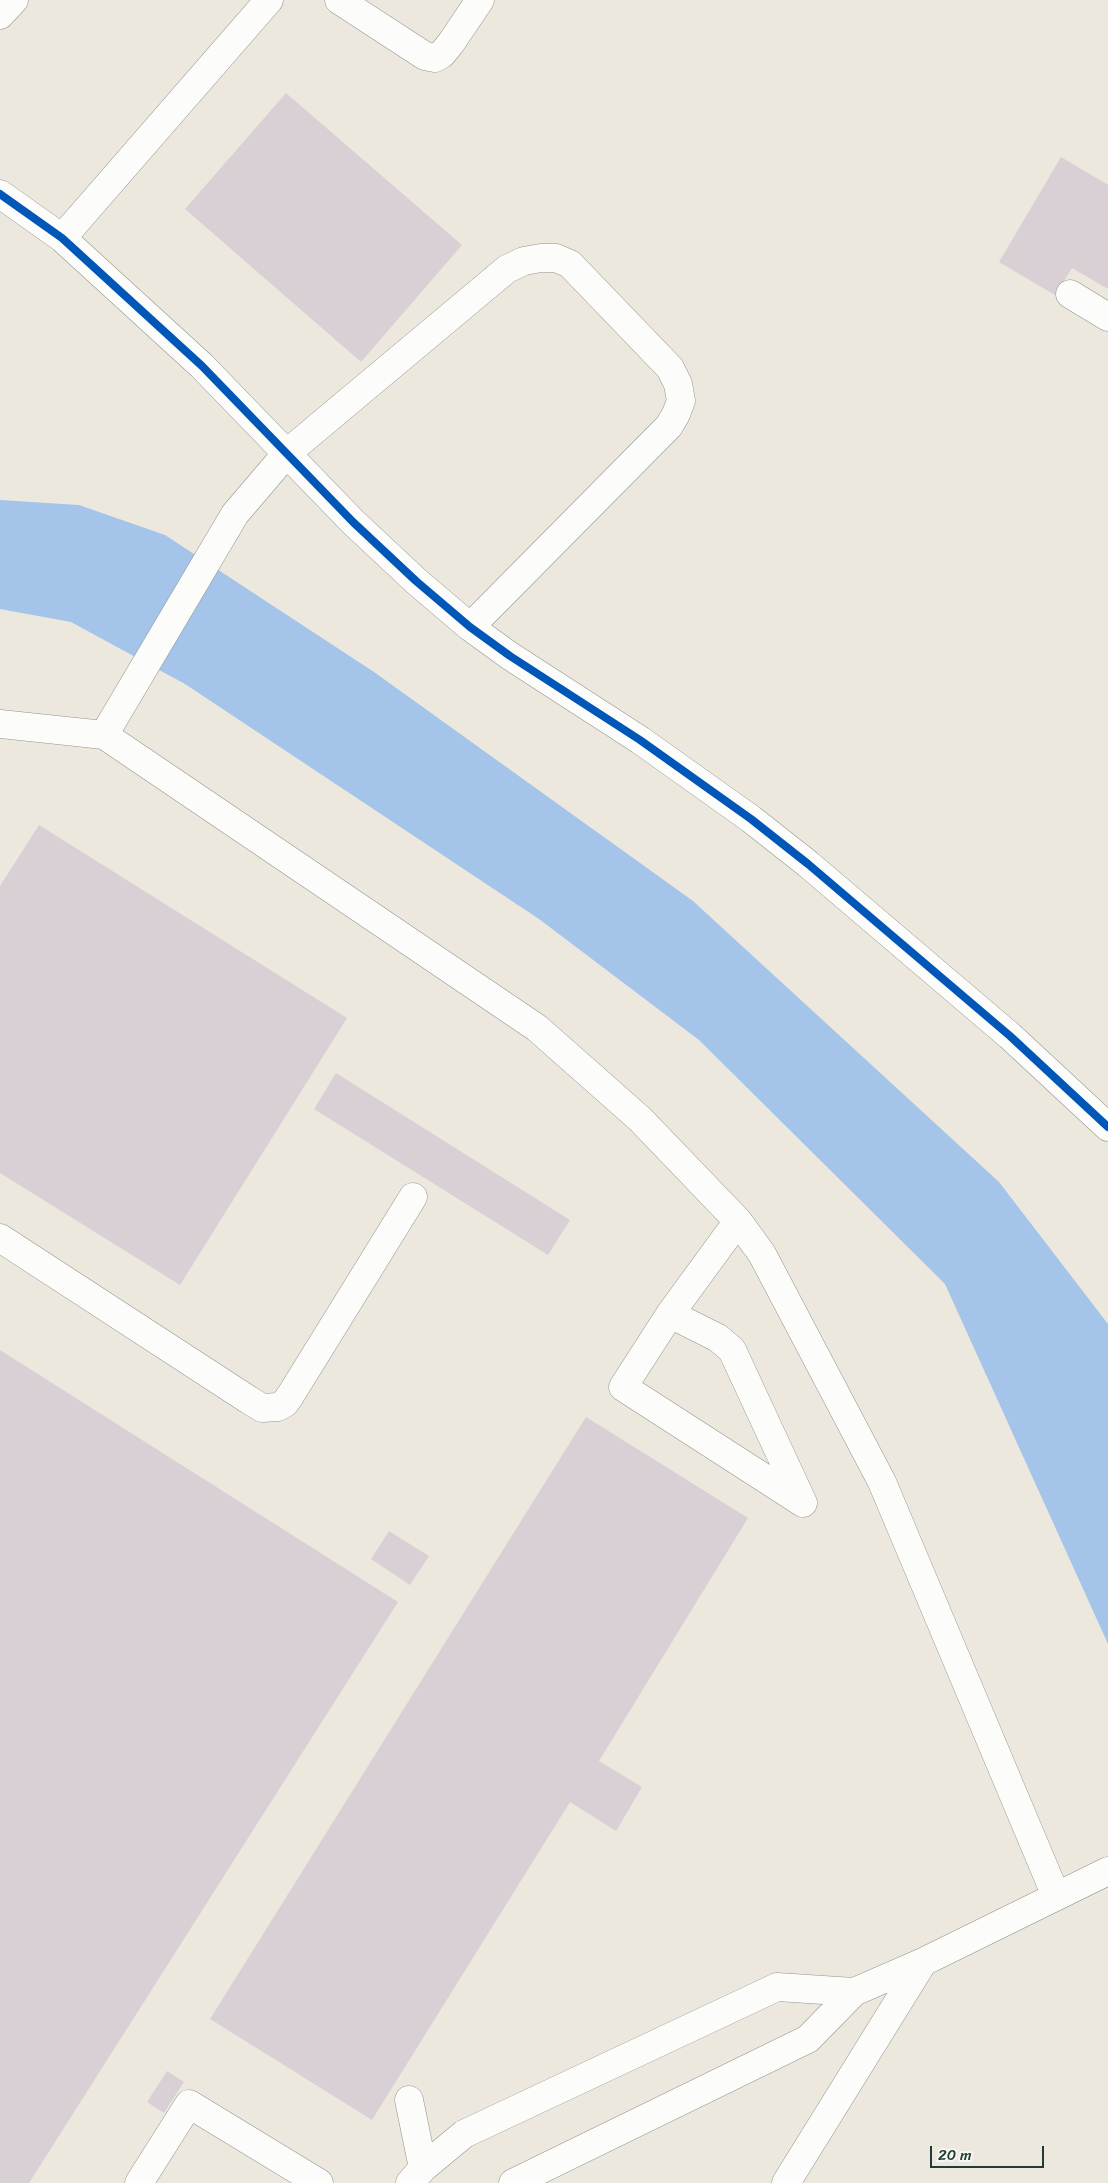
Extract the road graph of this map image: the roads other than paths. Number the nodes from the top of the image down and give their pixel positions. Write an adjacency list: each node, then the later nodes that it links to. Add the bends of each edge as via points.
1 (14, 0): 5 (street)
2 (269, 0): 7 (street)
3 (480, 0): 4 (street, via 451,43 435,58 425,56)
4 (354, 4)
5 (0, 15)
6 (0, 194): 7 (street)
7 (62, 238): 10 (street, via 202,366)
8 (1070, 294): 9 (street)
9 (1108, 317)
10 (287, 452): 11 (street, via 353,522); 11 (street, via 507,269 540,258 556,258 570,264 670,368 678,384 681,401 669,426); 13 (street, via 235,514)
11 (470, 627): 14 (street, via 640,740 751,819 1010,1036)
12 (0, 724): 13 (street)
13 (104, 735): 16 (street, via 537,1028 640,1119)
14 (1108, 1127)
15 (414, 1197): 17 (street, via 290,1396 278,1407 262,1408)
16 (738, 1221): 18 (street); 20 (street, via 762,1254 882,1482)
17 (0, 1238)
18 (670, 1314): 18 (street, via 718,1338 732,1350 802,1503 623,1388)
19 (1108, 1871): 20 (street)
20 (1056, 1896): 21 (street)
21 (923, 1962): 22 (street); 28 (street)
22 (854, 1992): 24 (street, via 777,1987 464,2134); 27 (street, via 808,2039)
23 (409, 2100): 24 (street)
24 (416, 2175)
25 (304, 2179): 26 (street, via 189,2104)
26 (138, 2183)
27 (513, 2183)
28 (786, 2183)

